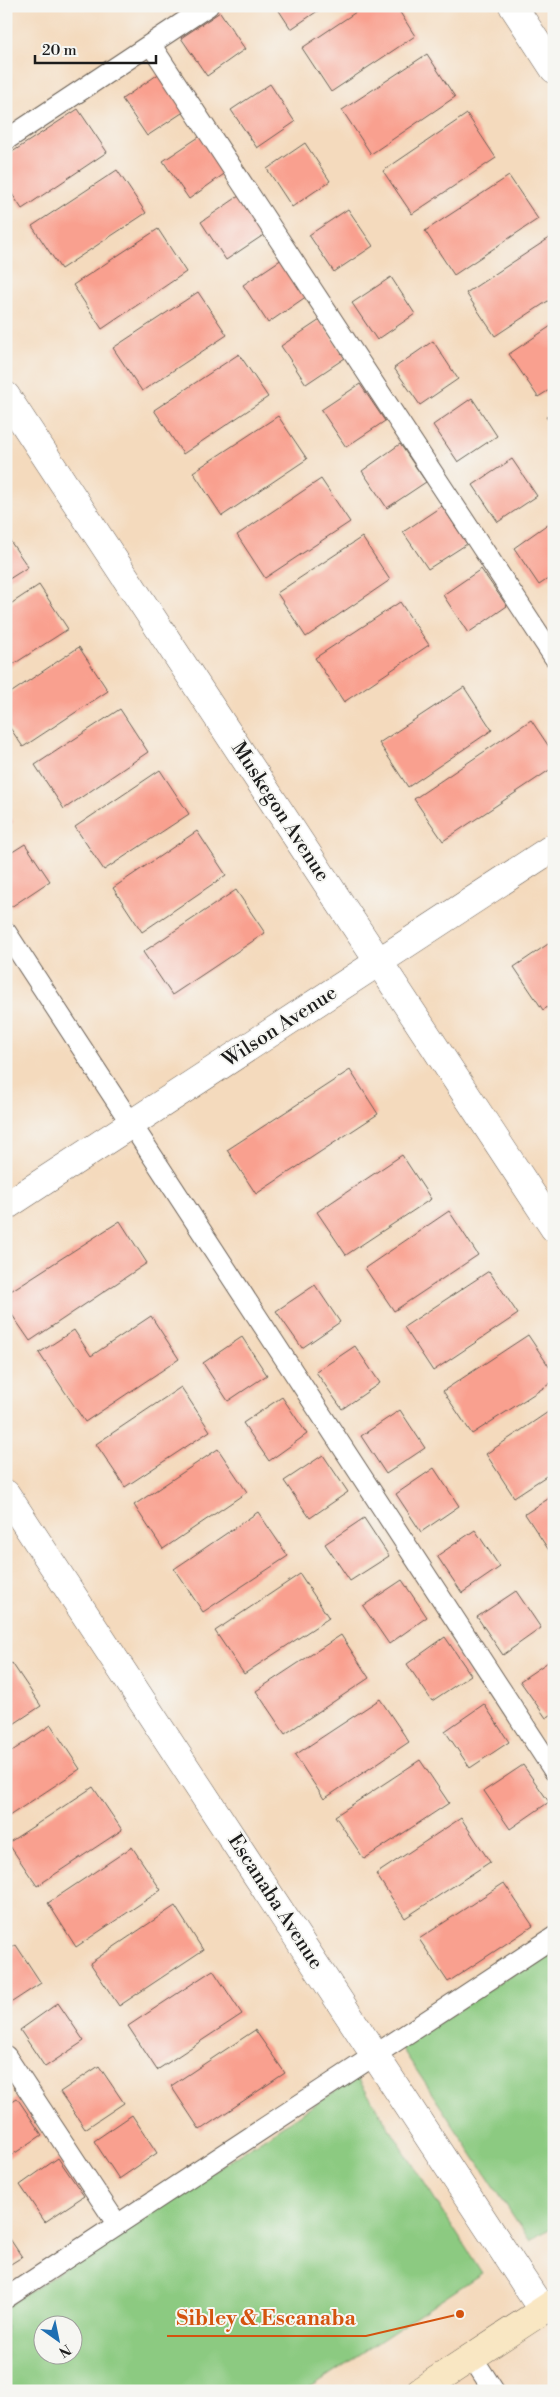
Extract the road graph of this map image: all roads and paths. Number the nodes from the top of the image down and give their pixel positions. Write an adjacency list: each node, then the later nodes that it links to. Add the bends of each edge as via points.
1 (208, 6): 3 (lane)
2 (513, 6): 4 (street)
3 (151, 45): 5 (lane); 7 (lane)
4 (554, 68)
5 (6, 140)
6 (6, 396): 10 (street, Muskegon Avenue)
7 (554, 657)
8 (554, 847): 10 (street, Wilson Avenue)
9 (6, 932): 11 (lane)
10 (378, 962): 11 (street, Wilson Avenue); 13 (street, Muskegon Avenue)
11 (132, 1124): 12 (street, Wilson Avenue); 15 (lane)
12 (6, 1206)
13 (554, 1228)
14 (6, 1494): 17 (street, Escanaba Avenue)
15 (554, 1771)
16 (554, 1937): 17 (lane)
17 (375, 2055): 19 (lane); 21 (street, Escanaba Avenue)
18 (6, 2056): 19 (lane)
19 (117, 2224): 20 (lane)
20 (6, 2298)
21 (548, 2307): 22 (main road)
22 (472, 2357): 23 (main road); 24 (lane)
23 (420, 2391)
24 (494, 2391)

